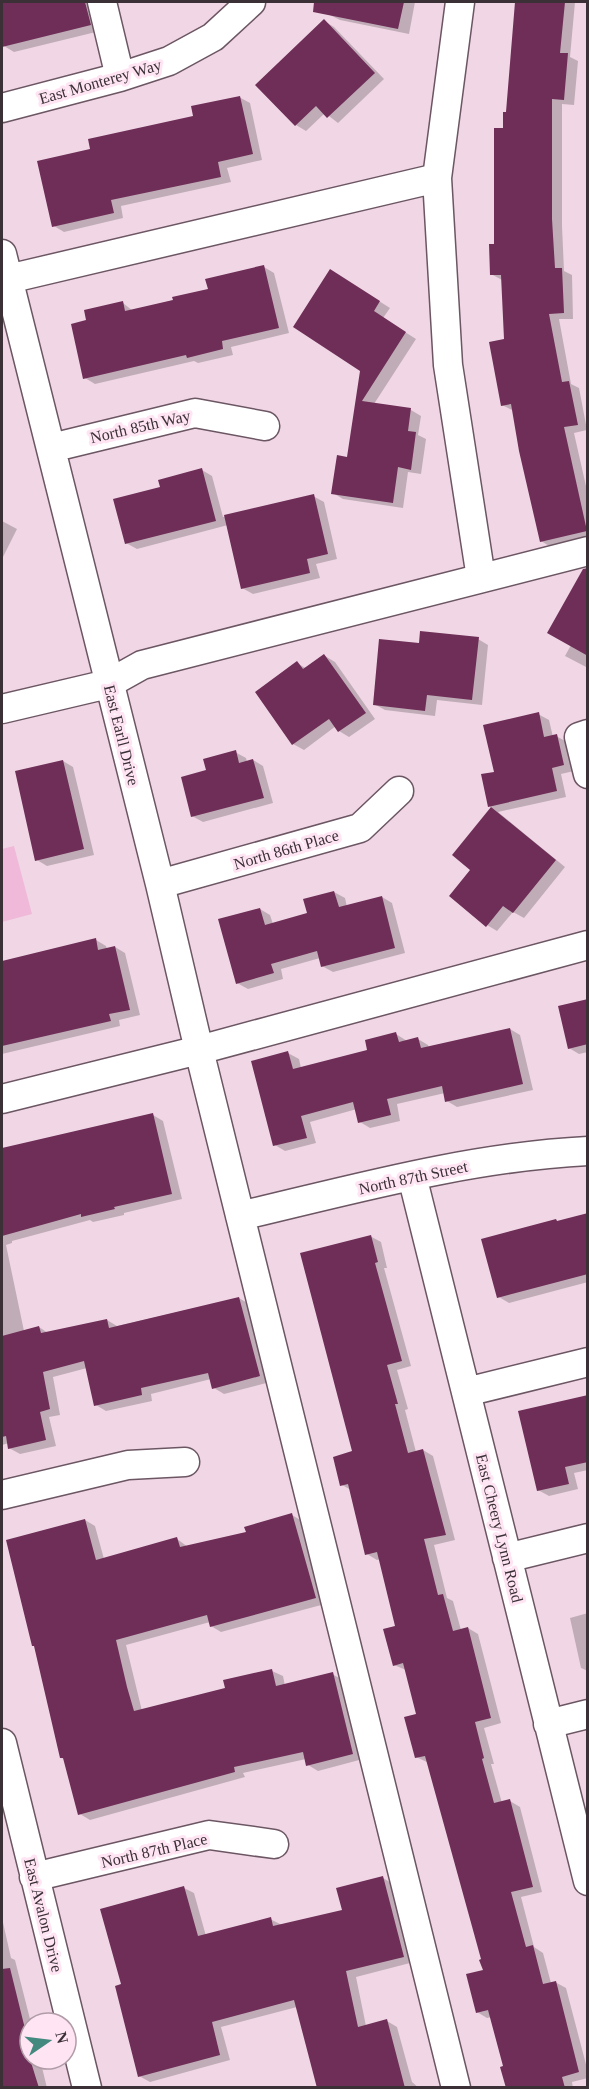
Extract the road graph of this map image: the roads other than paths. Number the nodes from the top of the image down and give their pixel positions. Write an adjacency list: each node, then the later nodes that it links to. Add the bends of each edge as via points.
1 (102, 2): 4 (street)
2 (251, 2): 4 (street, East Monterey Way, via 213,37 169,61)
3 (460, 2): 6 (street)
4 (120, 77): 5 (street, East Monterey Way)
5 (2, 108)
6 (437, 178): 7 (street); 11 (street, via 448,365)
7 (5, 266): 9 (street, East Earll Drive)
8 (265, 426): 9 (street, North 85th Way, via 195,412)
9 (51, 448): 12 (street, East Earll Drive)
10 (588, 551): 11 (street)
11 (482, 578): 12 (street, via 142,665)
12 (108, 684): 13 (street); 17 (street, East Earll Drive)
13 (2, 709)
14 (588, 734): 15 (street, via 579,737)
15 (588, 774)
16 (399, 791): 17 (street, North 86th Place, via 360,828)
17 (160, 884): 19 (street, East Earll Drive)
18 (588, 945): 19 (street)
19 (199, 1050): 20 (street); 23 (street, East Earll Drive)
20 (2, 1099)
21 (588, 1151): 22 (street, North 87th Street, via 543,1153)
22 (412, 1176): 23 (street, North 87th Street); 25 (street, East Cheery Lynn Road)
23 (240, 1216): 37 (street, East Earll Drive)
24 (588, 1362): 25 (street)
25 (466, 1392): 29 (street, East Cheery Lynn Road)
26 (185, 1462): 27 (street, via 128,1466)
27 (2, 1495)
28 (588, 1538): 29 (street)
29 (507, 1558): 31 (street, East Cheery Lynn Road)
30 (588, 1714): 31 (street)
31 (548, 1724): 35 (street, East Cheery Lynn Road)
32 (2, 1743): 34 (street, East Avalon Drive)
33 (274, 1844): 34 (street, North 87th Place, via 209,1835)
34 (34, 1877): 36 (street, East Avalon Drive)
35 (588, 1881)
36 (87, 2088)
37 (456, 2088)

